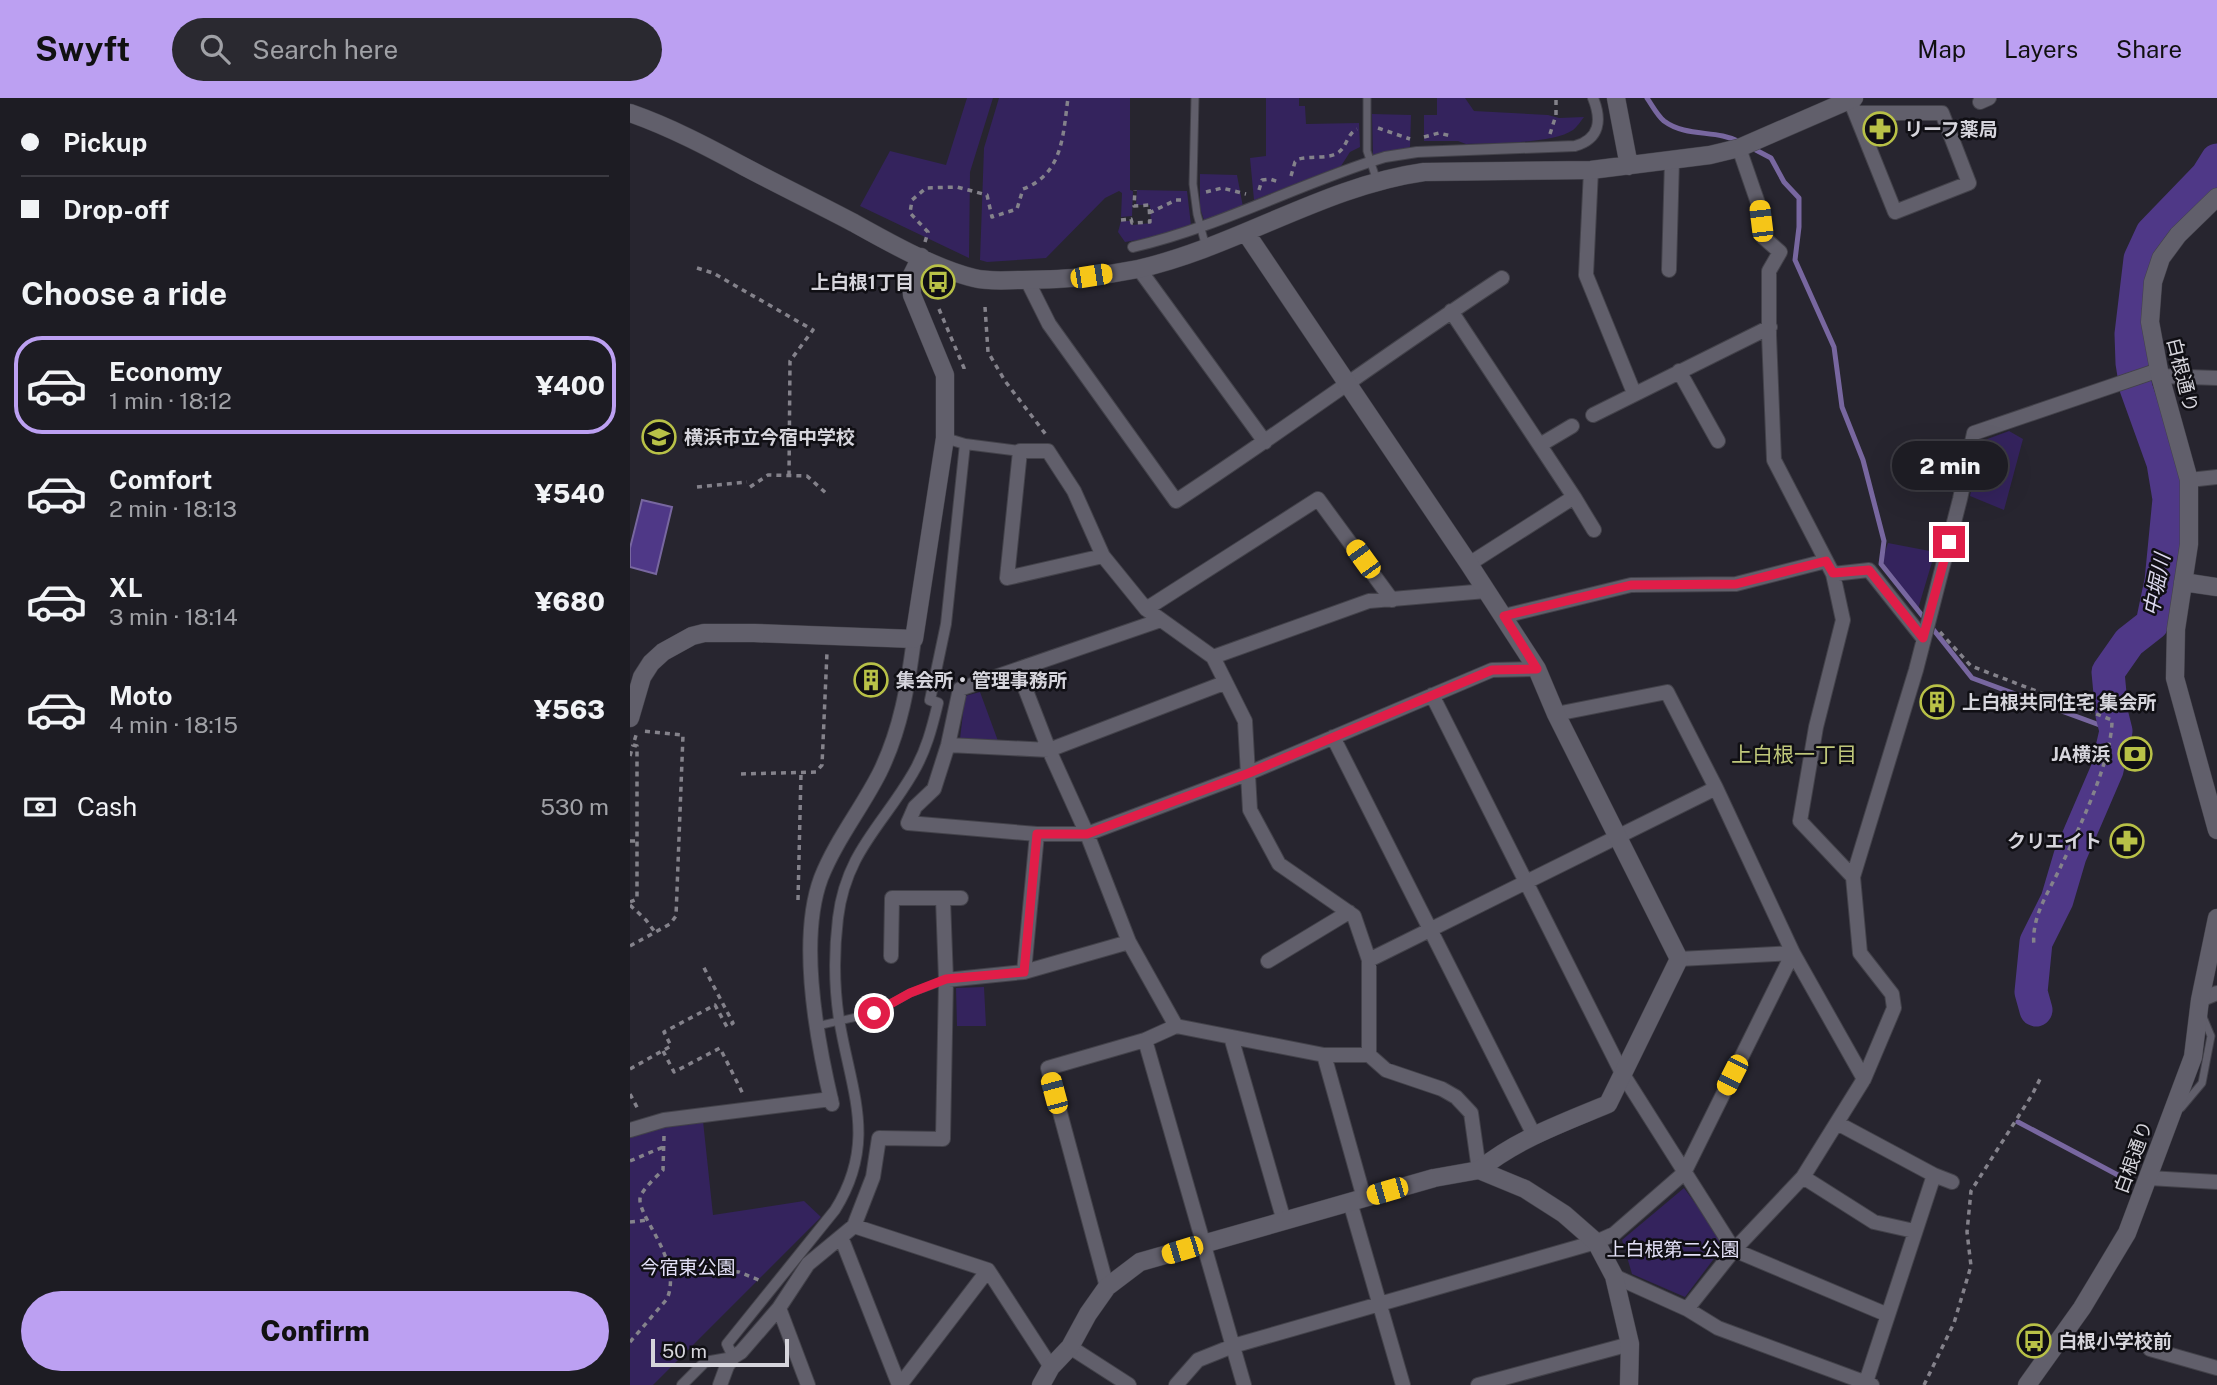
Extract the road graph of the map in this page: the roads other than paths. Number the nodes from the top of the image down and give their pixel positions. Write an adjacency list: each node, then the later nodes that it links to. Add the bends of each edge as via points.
1 (1195, 98): 14 (lane, via 1193,184)
2 (1367, 98): 9 (lane)
3 (1593, 98): 9 (street, via 1599,124 1585,144 1416,152)
4 (1616, 98): 10 (street)
5 (1853, 103): 5 (street, via 1895,212 1969,183 1942,113); 7 (street)
6 (630, 113): 18 (street)
7 (1739, 148): 8 (street); 24 (street, via 1759,206 1763,237 1780,252 1769,271)
8 (1672, 160): 10 (street); 20 (street)
9 (1371, 162): 12 (lane); 14 (street)
10 (1629, 166): 11 (street)
11 (1591, 170): 12 (street, via 1424,172); 29 (street, via 1586,275)
12 (1377, 181): 15 (street)
13 (2217, 197): 26 (street, 白根通り, via 2178,235 2161,258 2153,282 2150,322)
14 (1200, 226): 16 (street); 17 (lane)
15 (1246, 233): 17 (street); 28 (street)
16 (1133, 247)
17 (1206, 247): 19 (street)
18 (928, 252): 22 (street, via 974,278); 32 (street, via 911,277 912,295 945,375)
19 (1139, 269): 22 (street, via 1068,280); 34 (street)
20 (1669, 270)
21 (1502, 278): 23 (street)
22 (1027, 280): 34 (street, via 1049,324 1175,501)
23 (1451, 311): 28 (street); 36 (street)
24 (1770, 327): 25 (street); 44 (street, via 1774,460)
25 (1679, 371): 29 (street); 33 (street)
26 (2159, 373): 27 (street); 39 (street, 白根通り); 52 (street, via 1975,433)
27 (2217, 378)
28 (1347, 381): 34 (street); 43 (street)
29 (1634, 393): 30 (street)
30 (1593, 415)
31 (1572, 426): 36 (street)
32 (945, 439): 35 (street); 53 (street)
33 (1718, 440)
34 (1265, 442)
35 (965, 444): 37 (street); 59 (street, via 946,624)
36 (1540, 445): 40 (street)
37 (1020, 451): 42 (street, via 1048,451 1074,491); 42 (street, via 1007,578)
38 (2217, 477): 39 (street)
39 (2189, 480): 45 (street, 白根通り)
40 (1574, 497): 41 (street); 43 (street)
41 (1594, 530)
42 (1103, 556): 49 (street)
43 (1469, 564): 47 (street)
44 (1830, 567): 50 (street, via 1736,584 1631,585); 52 (street, via 1869,570); 74 (street, via 1843,620 1816,727 1800,821)
45 (2183, 583): 46 (street); 70 (street, 白根通り, via 2175,678)
46 (2217, 587)
47 (1486, 591): 48 (street); 50 (street)
48 (1392, 600): 49 (street, via 1318,499); 54 (street, via 1369,601)
49 (1146, 609): 51 (street)
50 (1504, 616): 55 (street)
51 (1161, 620): 54 (street); 56 (street)
52 (1923, 638): 74 (street)
53 (914, 639): 57 (street); 64 (street, via 705,633 678,642 651,663 642,677)
54 (1213, 657): 58 (street)
55 (1537, 669): 60 (street, via 1492,670); 63 (street)
56 (1018, 670): 62 (street, via 960,689); 67 (street)
57 (909, 678): 59 (street); 91 (street, via 895,736 880,772 820,880 810,952)
58 (1224, 683): 67 (street); 68 (street, via 1245,720)
59 (932, 685): 61 (street, via 930,700)
60 (1432, 695): 65 (street); 75 (street)
61 (938, 703): 62 (street); 90 (street, via 927,748 856,857 843,895 835,985)
62 (956, 707): 66 (street)
63 (1556, 714): 69 (street, via 1667,692); 73 (street)
64 (634, 724)
65 (1334, 737): 68 (street); 80 (street)
66 (948, 745): 67 (street); 71 (street, via 934,789 915,807 908,823)
67 (1049, 750): 72 (street)
68 (1249, 773): 72 (street); 78 (street, via 1251,810 1279,864)
69 (1716, 788): 73 (street); 82 (street)
70 (2217, 830)
71 (1037, 834): 72 (street); 87 (street)
72 (1087, 834): 81 (street)
73 (1617, 835): 75 (street); 84 (street)
74 (1853, 877): 98 (street, via 1860,953 1892,994 1894,1008)
75 (1525, 881): 80 (street); 97 (street)
76 (961, 898): 77 (street)
77 (943, 899): 83 (street, via 892,898); 88 (street)
78 (1349, 912): 85 (street); 86 (street)
79 (2217, 918): 89 (street, 白根通り)
80 (1432, 928): 85 (street); 101 (street)
81 (1129, 942): 87 (street); 92 (street)
82 (1793, 953): 84 (street); 98 (street); 103 (street)
83 (891, 957)
84 (1679, 958): 97 (street)
85 (1369, 960): 96 (street)
86 (1268, 961)
87 (1024, 972): 88 (street)
88 (946, 979): 90 (lane, via 874,1013); 111 (street, via 943,1139 879,1138 873,1177)
89 (2206, 1001): 106 (street, 白根通り, via 2193,1057)
90 (839, 1020): 91 (lane); 128 (street, via 857,1102 860,1135 856,1163 835,1210 727,1344)
91 (817, 1026): 100 (street, via 832,1101 664,1119)
92 (1176, 1026): 93 (street); 94 (street)
93 (1231, 1037): 95 (street); 110 (street)
94 (1145, 1040): 115 (street); 119 (street, via 1048,1068)
95 (1324, 1055): 96 (street); 109 (street)
96 (1369, 1055): 102 (street, via 1386,1070 1456,1097 1472,1114)
97 (1622, 1073): 101 (street, via 1608,1104); 103 (street)
98 (1864, 1079): 99 (street)
99 (1837, 1123): 104 (street); 105 (street)
100 (630, 1130)
101 (1534, 1135): 102 (street)
102 (1479, 1170): 109 (street); 114 (street, via 1525,1189 1564,1213)
103 (1684, 1173): 114 (street, via 1614,1234); 116 (street)
104 (1934, 1175): 108 (street); 112 (street)
105 (1803, 1177): 112 (street, via 1874,1222); 116 (street)
106 (2149, 1178): 107 (street); 143 (street, 白根通り, via 2127,1233 2082,1308)
107 (2217, 1181)
108 (1952, 1182)
109 (1357, 1200): 110 (street); 120 (street)
110 (1284, 1221): 115 (street)
111 (854, 1226): 113 (street); 117 (street)
112 (1914, 1231): 123 (street)
113 (841, 1237): 121 (street, via 808,1264); 135 (street)
114 (1596, 1242): 118 (street); 120 (street)
115 (1202, 1243): 119 (street, via 1140,1262); 125 (street)
116 (1734, 1250): 122 (street); 123 (street)
117 (988, 1270): 129 (street); 135 (street)
118 (1614, 1276): 122 (street); 124 (street)
119 (1107, 1287): 126 (street)
120 (1379, 1305): 125 (street); 140 (street)
121 (779, 1308): 128 (street); 134 (street)
122 (1687, 1308): 131 (street, via 1718,1328)
123 (1888, 1315): 131 (street)
124 (1630, 1344): 141 (street); 142 (street)
125 (1233, 1346): 138 (street, via 1198,1360); 139 (street)
126 (1070, 1347): 129 (street); 137 (street)
127 (2150, 1349): 130 (street)
128 (733, 1357): 132 (street, via 705,1362); 133 (street)
129 (1051, 1367): 136 (street)
130 (2217, 1368)
131 (1868, 1384)
132 (682, 1385)
133 (720, 1385)
134 (808, 1385)
135 (900, 1385)
136 (1041, 1385)
137 (1129, 1385)
138 (1176, 1385)
139 (1244, 1385)
140 (1403, 1385)
141 (1478, 1385)
142 (1629, 1385)
143 (2027, 1385)

